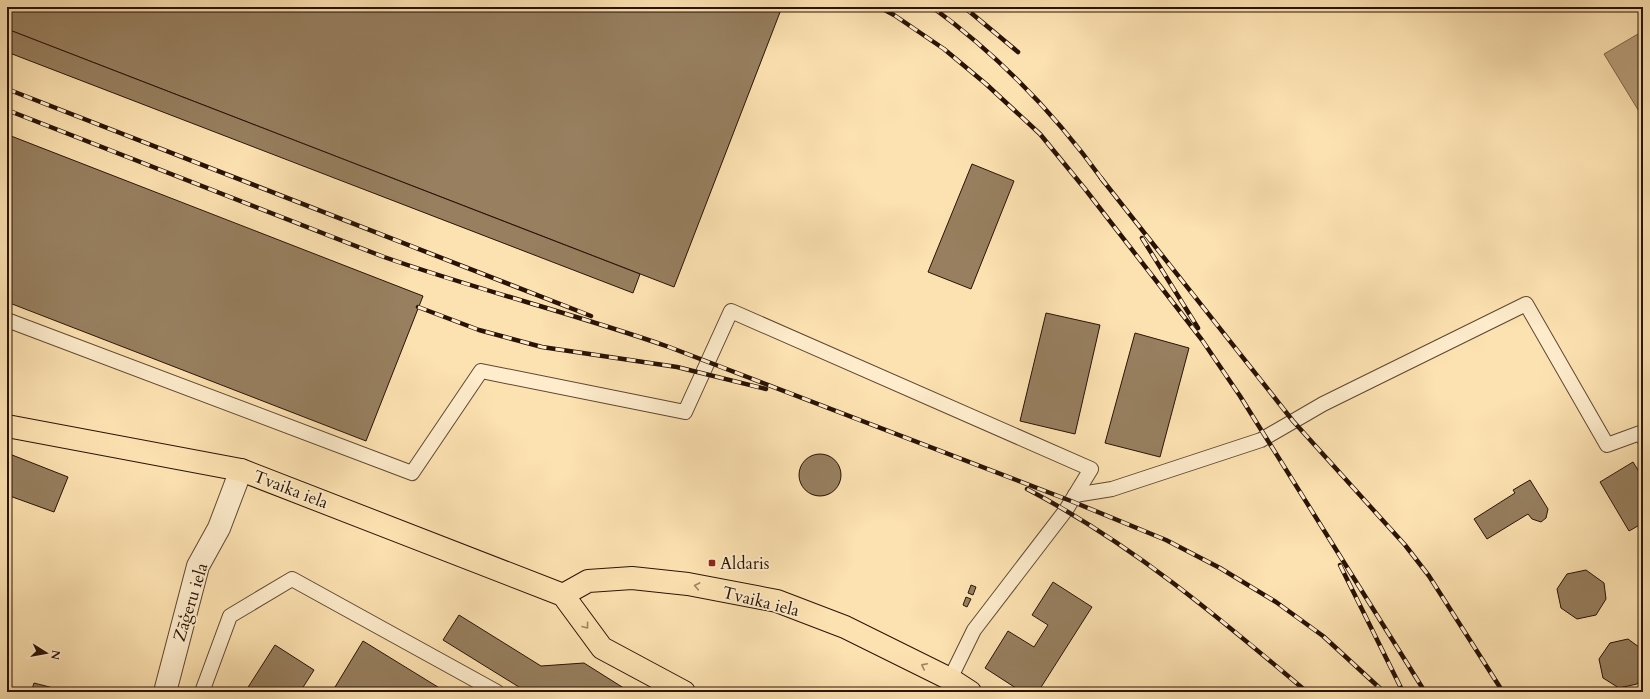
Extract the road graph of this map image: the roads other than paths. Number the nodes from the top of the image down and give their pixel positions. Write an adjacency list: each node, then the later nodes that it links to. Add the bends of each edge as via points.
1 (7, 320): 5 (lane, via 412,473 481,371 685,412 732,311 1091,469)
2 (7, 426): 4 (main road, Tvaika iela)
3 (1643, 438): 5 (lane, via 1640,433 1607,445 1526,304 1323,404 1261,440 1112,489)
4 (241, 470): 6 (main road, Tvaika iela); 8 (street, Zāģeru iela, via 219,528 198,566)
5 (1075, 495): 7 (lane, via 974,630)
6 (563, 595): 7 (main road, Tvaika iela, one-way to 6, via 845,627 777,601 688,584 632,578 588,581); 11 (main road, one-way to 11, via 602,648)
7 (950, 679): 12 (main road, Tvaika iela)
8 (165, 692)
9 (202, 692): 10 (lane, via 230,616 292,579)
10 (497, 692)
11 (684, 692)
12 (970, 692)

